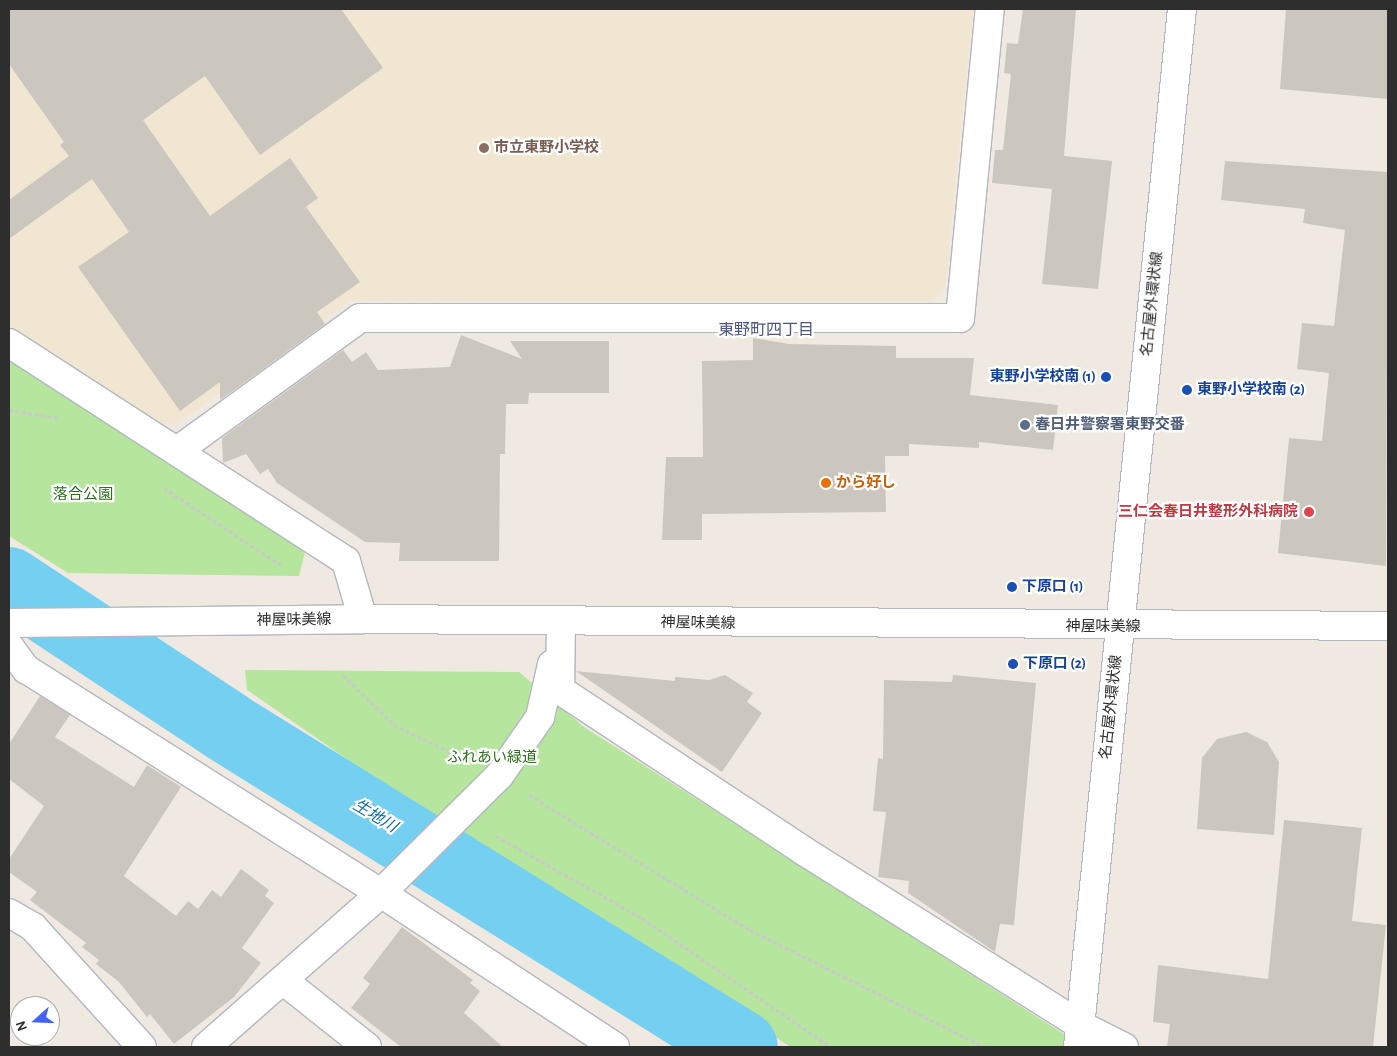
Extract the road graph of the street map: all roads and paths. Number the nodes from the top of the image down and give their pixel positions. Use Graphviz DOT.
graph roads {
  1 [pos="990,9"];
  2 [pos="1182,9"];
  3 [pos="9,343"];
  4 [pos="9,410"];
  5 [pos="67,424"];
  6 [pos="177,451"];
  7 [pos="157,484"];
  8 [pos="280,566"];
  9 [pos="363,619"];
  10 [pos="561,622"];
  11 [pos="9,623"];
  12 [pos="1388,626"];
  13 [pos="1119,627"];
  14 [pos="9,646"];
  15 [pos="343,675"];
  16 [pos="499,776"];
  17 [pos="496,836"];
  18 [pos="381,893"];
  19 [pos="9,914"];
  20 [pos="284,981"];
  21 [pos="1079,1036"];
  22 [pos="142,1047"];
  23 [pos="206,1047"];
  24 [pos="367,1047"];
  25 [pos="615,1047"];
  26 [pos="831,1047"];
  27 [pos="985,1047"];
  28 [pos="1124,1047"];
  1 -- 6 [label="street"];
  2 -- 13 [label="street, 名古屋外環状線"];
  3 -- 6 [label="street"];
  4 -- 5 [label="path"];
  6 -- 9 [label="street"];
  7 -- 8 [label="path"];
  9 -- 10 [label="street, 神屋味美線"];
  9 -- 11 [label="street, 神屋味美線"];
  10 -- 13 [label="street, 神屋味美線"];
  10 -- 16 [label="street"];
  10 -- 21 [label="street"];
  12 -- 13 [label="street, 神屋味美線"];
  13 -- 21 [label="street, 名古屋外環状線"];
  14 -- 18 [label="street"];
  15 -- 16 [label="path"];
  16 -- 18 [label="street"];
  16 -- 27 [label="path"];
  17 -- 26 [label="path"];
  18 -- 20 [label="street"];
  18 -- 25 [label="street"];
  19 -- 22 [label="street"];
  20 -- 23 [label="street"];
  20 -- 24 [label="street"];
  21 -- 28 [label="street"];
}
